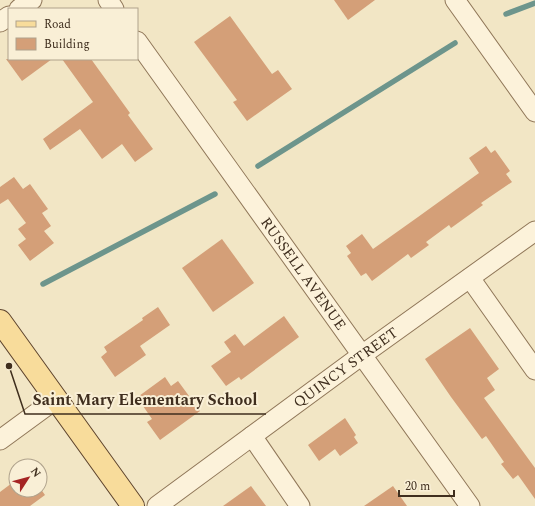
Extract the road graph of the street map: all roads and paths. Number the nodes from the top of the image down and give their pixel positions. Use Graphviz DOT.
graph roads {
  1 [pos="32,0"];
  2 [pos="455,0"];
  3 [pos="20,8"];
  4 [pos="138,42"];
  5 [pos="535,112"];
  6 [pos="535,231"];
  7 [pos="470,278"];
  8 [pos="0,321"];
  9 [pos="362,355"];
  10 [pos="535,370"];
  11 [pos="56,399"];
  12 [pos="252,436"];
  13 [pos="0,440"];
  14 [pos="133,506"];
  15 [pos="157,506"];
  16 [pos="300,506"];
  17 [pos="470,506"];
  1 -- 3 [label="street"];
  2 -- 5 [label="street"];
  4 -- 9 [label="street, RUSSELL AVENUE"];
  6 -- 7 [label="street, QUINCY STREET"];
  7 -- 9 [label="street, QUINCY STREET"];
  7 -- 10 [label="street"];
  8 -- 11 [label="main road"];
  9 -- 12 [label="street, QUINCY STREET"];
  9 -- 17 [label="street, RUSSELL AVENUE"];
  11 -- 13 [label="street"];
  11 -- 14 [label="main road"];
  12 -- 15 [label="street, QUINCY STREET"];
  12 -- 16 [label="street"];
}
